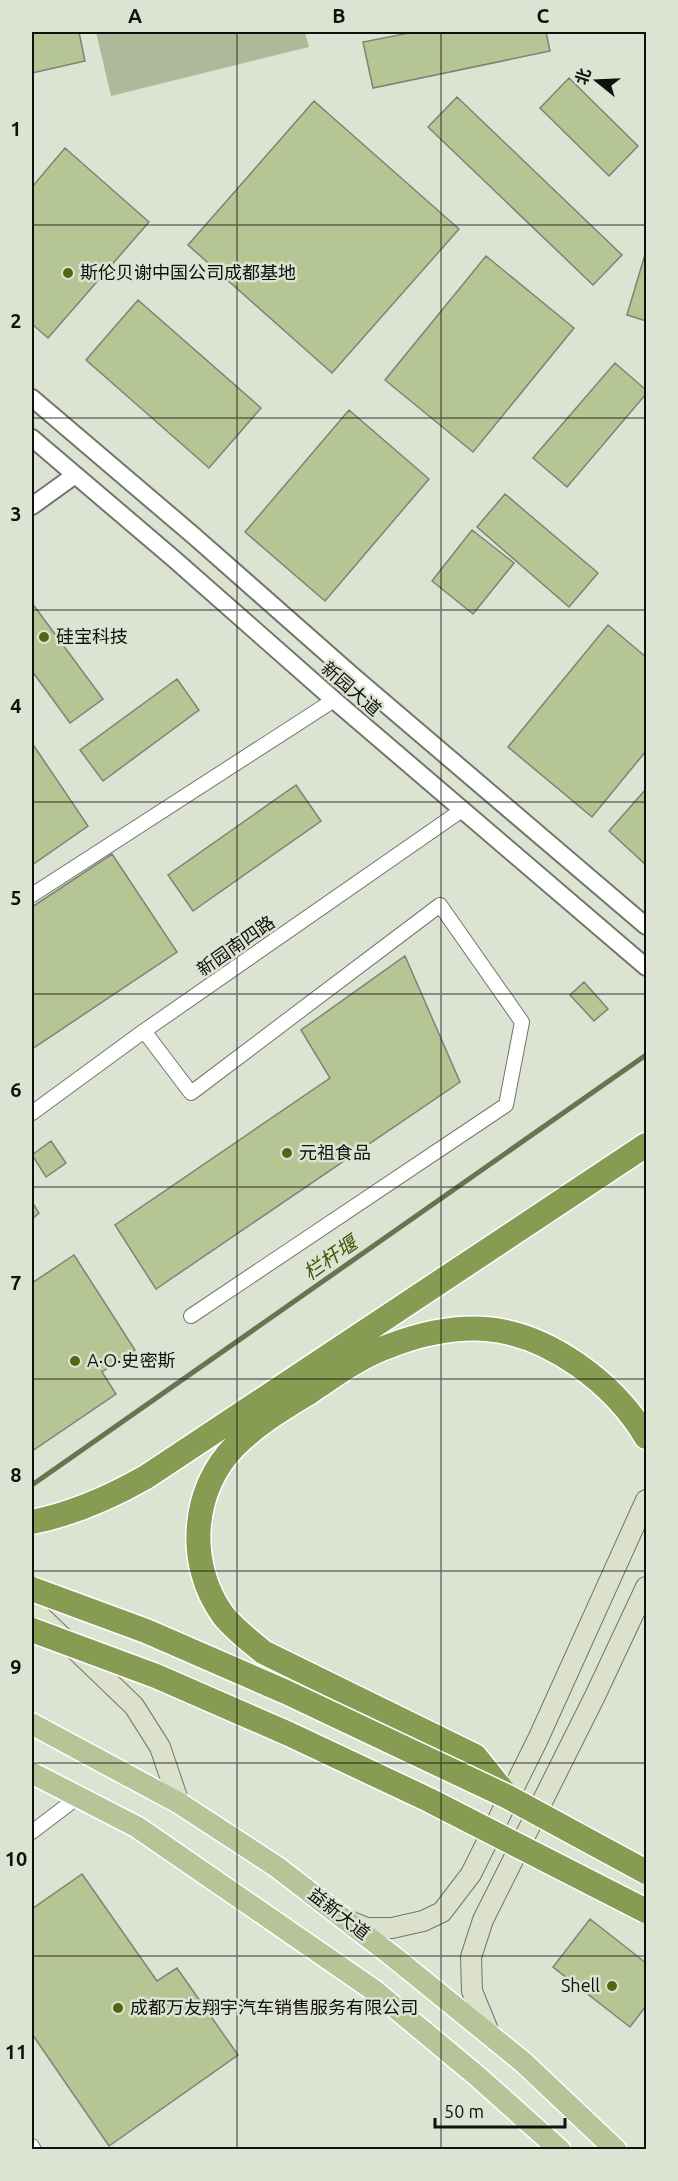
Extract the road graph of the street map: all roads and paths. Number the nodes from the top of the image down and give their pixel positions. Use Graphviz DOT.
graph roads {
  1 [pos="32,398"];
  2 [pos="32,438"];
  3 [pos="75,475"];
  4 [pos="32,506"];
  5 [pos="334,700"];
  6 [pos="462,810"];
  7 [pos="32,895"];
  8 [pos="646,926"];
  9 [pos="646,967"];
  10 [pos="144,1031"];
  11 [pos="32,1113"];
  12 [pos="646,1145"];
  13 [pos="191,1316"];
  14 [pos="229,1436"];
  15 [pos="646,1437"];
  16 [pos="646,1500"];
  17 [pos="32,1522"];
  18 [pos="646,1587"];
  19 [pos="32,1589"];
  20 [pos="32,1608"];
  21 [pos="32,1630"];
  22 [pos="32,1724"];
  23 [pos="32,1773"];
  24 [pos="78,1797"];
  25 [pos="508,1797"];
  26 [pos="179,1803"];
  27 [pos="32,1832"];
  28 [pos="646,1872"];
  29 [pos="646,1911"];
  30 [pos="349,1921"];
  31 [pos="490,2035"];
  32 [pos="32,2146"];
  33 [pos="34,2150"];
  34 [pos="560,2150"];
  35 [pos="616,2150"];
  1 -- 8 [label="street, 新园大道"];
  2 -- 3 [label="street, 新园大道"];
  3 -- 4 [label="street"];
  3 -- 5 [label="street, 新园大道"];
  5 -- 6 [label="street, 新园大道"];
  5 -- 7 [label="street"];
  6 -- 9 [label="street, 新园大道"];
  6 -- 10 [label="street, 新园南四路"];
  10 -- 11 [label="street, 新园南四路"];
  10 -- 13 [label="street"];
  12 -- 14 [label="highway"];
  14 -- 15 [label="highway"];
  14 -- 17 [label="highway"];
  14 -- 25 [label="highway"];
  16 -- 30 [label="main road"];
  18 -- 31 [label="main road"];
  19 -- 25 [label="highway, bridge"];
  20 -- 26 [label="main road"];
  21 -- 29 [label="highway, bridge"];
  22 -- 26 [label="main road, 益新大道"];
  23 -- 24 [label="main road"];
  24 -- 27 [label="street"];
  24 -- 34 [label="main road"];
  25 -- 28 [label="highway, bridge"];
  26 -- 30 [label="main road, 益新大道"];
  30 -- 31 [label="main road, 益新大道"];
  31 -- 35 [label="main road, 益新大道"];
  32 -- 33 [label="street"];
}
